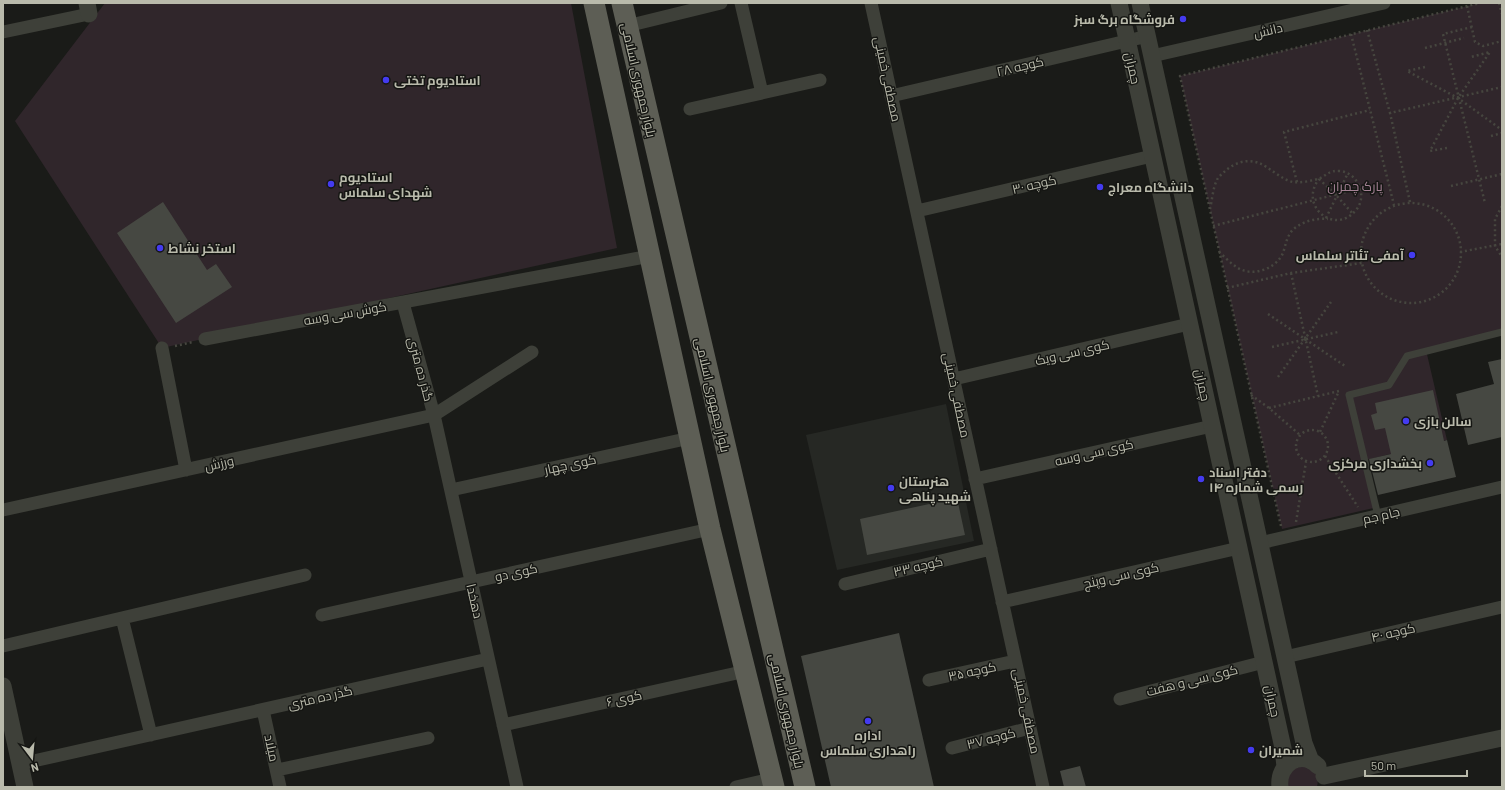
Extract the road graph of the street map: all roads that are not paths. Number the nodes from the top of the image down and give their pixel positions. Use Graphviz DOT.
graph roads {
  1 [pos="594,3"];
  2 [pos="622,3"];
  3 [pos="721,3"];
  4 [pos="741,3"];
  5 [pos="871,3"];
  6 [pos="1119,3"];
  7 [pos="1140,3"];
  8 [pos="1384,3"];
  9 [pos="88,8"];
  10 [pos="627,26"];
  11 [pos="3,32"];
  12 [pos="1148,36"];
  13 [pos="1127,41"];
  14 [pos="1152,56"];
  15 [pos="1132,61"];
  16 [pos="820,80"];
  17 [pos="762,93"];
  18 [pos="891,96"];
  19 [pos="690,109"];
  20 [pos="1152,156"];
  21 [pos="916,211"];
  22 [pos="650,256"];
  23 [pos="403,303"];
  24 [pos="1189,324"];
  25 [pos="1502,332"];
  26 [pos="205,339"];
  27 [pos="162,348"];
  28 [pos="532,352"];
  29 [pos="954,379"];
  30 [pos="434,415"];
  31 [pos="1212,426"];
  32 [pos="690,438"];
  33 [pos="186,470"];
  34 [pos="975,479"];
  35 [pos="1502,487"];
  36 [pos="451,490"];
  37 [pos="3,510"];
  38 [pos="1377,512"];
  39 [pos="710,529"];
  40 [pos="1260,543"];
  41 [pos="1239,548"];
  42 [pos="991,549"];
  43 [pos="305,575"];
  44 [pos="471,582"];
  45 [pos="845,584"];
  46 [pos="1002,602"];
  47 [pos="1502,607"];
  48 [pos="322,615"];
  49 [pos="122,618"];
  50 [pos="3,646"];
  51 [pos="1285,657"];
  52 [pos="488,659"];
  53 [pos="1015,661"];
  54 [pos="1264,662"];
  55 [pos="746,671"];
  56 [pos="929,680"];
  57 [pos="3,686"];
  58 [pos="1120,698"];
  59 [pos="264,710"];
  60 [pos="503,725"];
  61 [pos="1030,728"];
  62 [pos="151,735"];
  63 [pos="428,738"];
  64 [pos="1502,738"];
  65 [pos="9,739"];
  66 [pos="952,748"];
  67 [pos="1311,761"];
  68 [pos="20,764"];
  69 [pos="1285,767"];
  70 [pos="277,770"];
  71 [pos="1324,782"];
  72 [pos="773,783"];
  73 [pos="25,787"];
  74 [pos="280,787"];
  75 [pos="517,787"];
  76 [pos="736,787"];
  77 [pos="805,787"];
  78 [pos="1043,787"];
  79 [pos="1279,787"];
  1 -- 22 [label="main road, بلوار جمهوری اسلامی"];
  2 -- 10 [label="main road, بلوار جمهوری اسلامی"];
  3 -- 10 [label="street"];
  4 -- 17 [label="street"];
  5 -- 18 [label="street, مصطفی خمینی"];
  6 -- 13 [label="street, چمران"];
  7 -- 12 [label="street, چمران"];
  8 -- 14 [label="street, دانش"];
  9 -- 11 [label="street"];
  10 -- 77 [label="main road, بلوار جمهوری اسلامی"];
  12 -- 13 [label="street, کوچه ۲۸"];
  12 -- 14 [label="street, چمران"];
  13 -- 15 [label="street, چمران"];
  13 -- 18 [label="street, کوچه ۲۸"];
  14 -- 15 [label="street"];
  14 -- 40 [label="street, چمران"];
  15 -- 20 [label="street, چمران"];
  16 -- 17 [label="street"];
  17 -- 19 [label="street"];
  18 -- 21 [label="street, مصطفی خمینی"];
  20 -- 21 [label="street, کوچه ۳۰"];
  20 -- 24 [label="street, چمران"];
  21 -- 29 [label="street, مصطفی خمینی"];
  22 -- 23 [label="street, کوش سی وسه"];
  22 -- 32 [label="main road, بلوار جمهوری اسلامی"];
  23 -- 26 [label="street, کوش سی وسه"];
  23 -- 30 [label="street, گذر ده متری"];
  24 -- 29 [label="street, کوی سی ویک"];
  24 -- 31 [label="street, چمران"];
  25 -- 38 [label="lane"];
  27 -- 33 [label="street"];
  28 -- 30 [label="street, گذر ده متری"];
  29 -- 34 [label="street, مصطفی خمینی"];
  30 -- 33 [label="street, ورزش"];
  30 -- 36 [label="street, دهخدا"];
  31 -- 34 [label="street, کوی سی وسه"];
  31 -- 41 [label="street, چمران"];
  32 -- 36 [label="street, کوی چهار"];
  32 -- 39 [label="main road, بلوار جمهوری اسلامی"];
  33 -- 37 [label="street, ورزش"];
  34 -- 42 [label="street, مصطفی خمینی"];
  35 -- 38 [label="street, جام جم"];
  36 -- 44 [label="street, دهخدا"];
  38 -- 40 [label="street, جام جم"];
  39 -- 44 [label="street, کوی دو"];
  39 -- 55 [label="main road, بلوار جمهوری اسلامی"];
  40 -- 41 [label="street"];
  40 -- 51 [label="street, چمران"];
  41 -- 46 [label="street, کوی سی وپنج"];
  41 -- 54 [label="street, چمران"];
  42 -- 45 [label="street, کوچه ۳۳"];
  42 -- 46 [label="street, مصطفی خمینی"];
  43 -- 49 [label="street"];
  44 -- 48 [label="street, کوی دو"];
  44 -- 52 [label="street, دهخدا"];
  46 -- 53 [label="street, مصطفی خمینی"];
  47 -- 51 [label="street, کوچه ۴۰"];
  49 -- 50 [label="street"];
  49 -- 62 [label="street"];
  51 -- 54 [label="street"];
  51 -- 67 [label="street, چمران"];
  52 -- 59 [label="street, گذر ده متری"];
  52 -- 60 [label="street, دهخدا"];
  53 -- 56 [label="street, کوچه ۳۵"];
  53 -- 61 [label="street, مصطفی خمینی"];
  54 -- 58 [label="street, کوی سی و هفت"];
  54 -- 69 [label="street, چمران"];
  55 -- 60 [label="street, کوی ۶"];
  55 -- 72 [label="main road, بلوار جمهوری اسلامی"];
  57 -- 65 [label="street"];
  59 -- 62 [label="street, گذر ده متری"];
  59 -- 70 [label="street, میلاد"];
  60 -- 75 [label="street, دهخدا"];
  61 -- 66 [label="street, کوچه ۳۷"];
  61 -- 78 [label="street, مصطفی خمینی"];
  62 -- 68 [label="street, گذر ده متری"];
  63 -- 70 [label="street"];
  64 -- 71 [label="street"];
  65 -- 68 [label="street"];
  67 -- 69 [label="street"];
  67 -- 71 [label="street"];
  68 -- 73 [label="street"];
  69 -- 79 [label="street"];
  70 -- 74 [label="street, میلاد"];
  72 -- 76 [label="street"];
}
